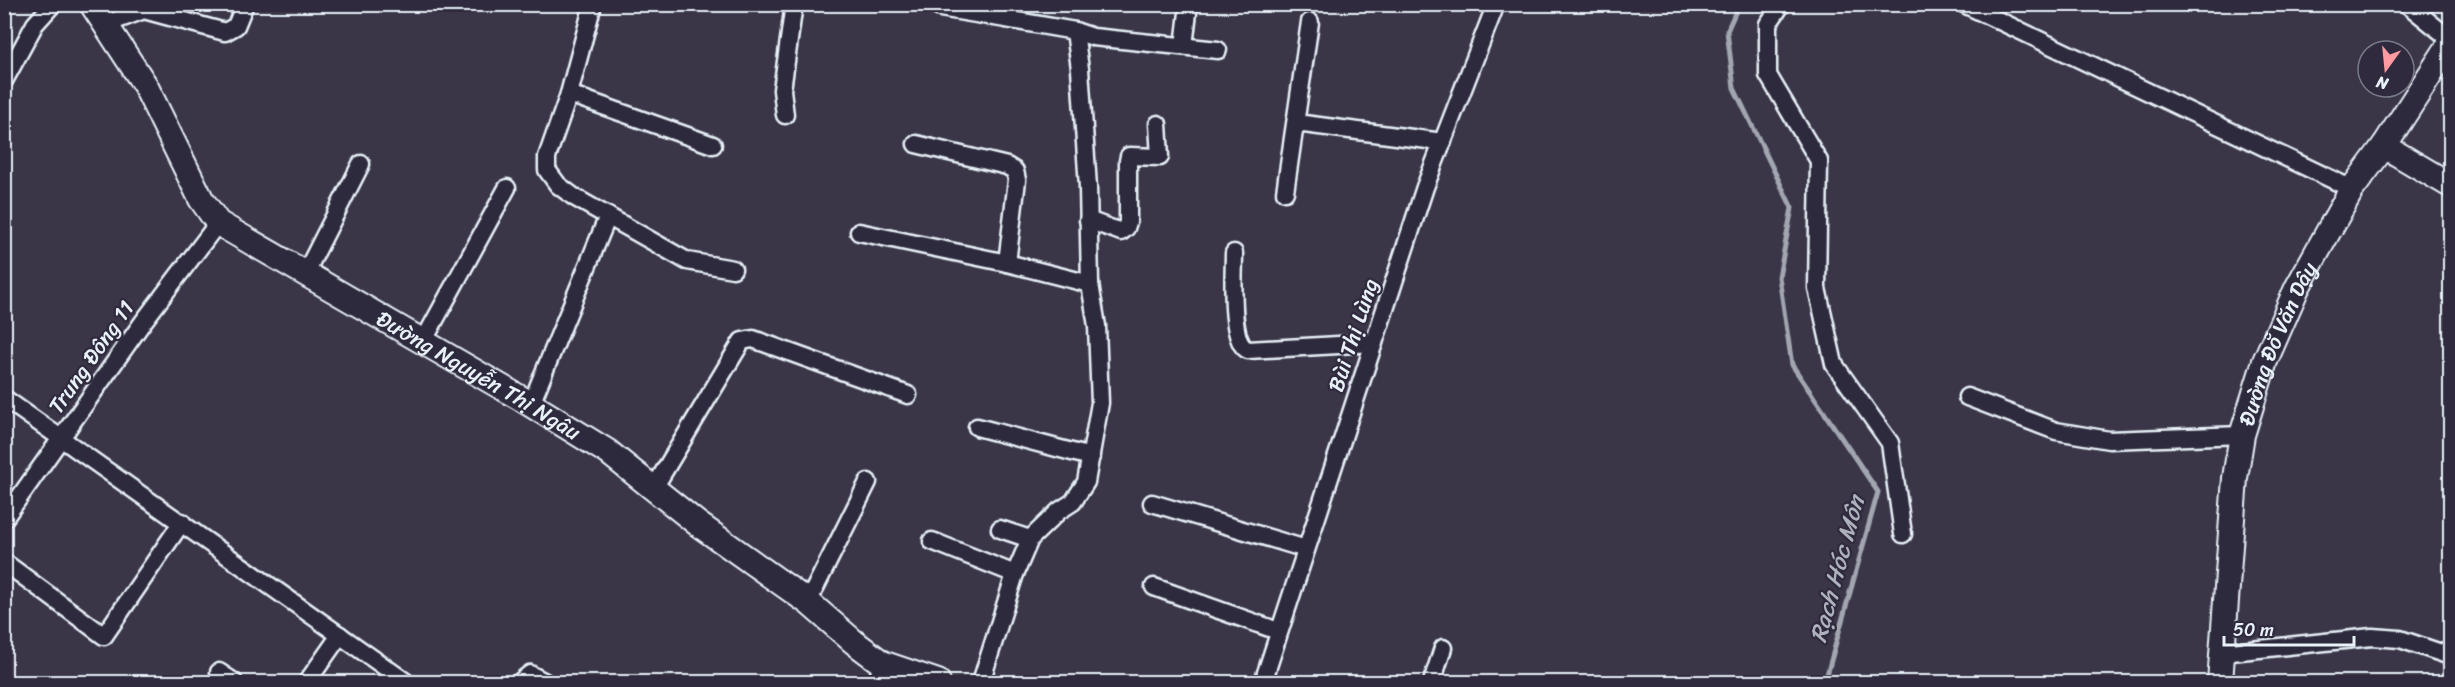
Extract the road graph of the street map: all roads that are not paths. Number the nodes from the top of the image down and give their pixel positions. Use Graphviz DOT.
graph roads {
  1 [pos="54,4"];
  2 [pos="245,4"];
  3 [pos="593,4"];
  4 [pos="794,4"];
  5 [pos="1189,4"];
  6 [pos="1496,4"];
  7 [pos="1782,4"];
  8 [pos="1964,4"];
  9 [pos="2407,4"];
  10 [pos="145,7"];
  11 [pos="940,8"];
  12 [pos="1008,12"];
  13 [pos="98,15"];
  14 [pos="1310,22"];
  15 [pos="1075,31"];
  16 [pos="2451,39"];
  17 [pos="2451,44"];
  18 [pos="1184,46"];
  19 [pos="1218,50"];
  20 [pos="4,81"];
  21 [pos="569,94"];
  22 [pos="785,115"];
  23 [pos="1296,123"];
  24 [pos="1158,124"];
  25 [pos="1443,142"];
  26 [pos="916,144"];
  27 [pos="713,145"];
  28 [pos="2384,146"];
  29 [pos="361,164"];
  30 [pos="2451,186"];
  31 [pos="507,188"];
  32 [pos="2352,189"];
  33 [pos="1285,192"];
  34 [pos="608,216"];
  35 [pos="1088,220"];
  36 [pos="218,223"];
  37 [pos="860,232"];
  38 [pos="1234,253"];
  39 [pos="1007,263"];
  40 [pos="733,269"];
  41 [pos="305,274"];
  42 [pos="1090,284"];
  43 [pos="423,342"];
  44 [pos="1374,343"];
  45 [pos="908,395"];
  46 [pos="1967,397"];
  47 [pos="4,398"];
  48 [pos="531,404"];
  49 [pos="977,427"];
  50 [pos="2242,435"];
  51 [pos="62,437"];
  52 [pos="1091,457"];
  53 [pos="868,482"];
  54 [pos="654,488"];
  55 [pos="1152,503"];
  56 [pos="4,519"];
  57 [pos="182,522"];
  58 [pos="1000,529"];
  59 [pos="1903,534"];
  60 [pos="1030,539"];
  61 [pos="932,541"];
  62 [pos="1306,549"];
  63 [pos="4,561"];
  64 [pos="1015,574"];
  65 [pos="1154,587"];
  66 [pos="808,602"];
  67 [pos="1278,631"];
  68 [pos="340,635"];
  69 [pos="1443,648"];
  70 [pos="2222,653"];
  71 [pos="2451,656"];
  72 [pos="219,672"];
  73 [pos="880,673"];
  74 [pos="234,682"];
  75 [pos="307,682"];
  76 [pos="406,682"];
  77 [pos="520,682"];
  78 [pos="545,682"];
  79 [pos="938,682"];
  80 [pos="981,682"];
  81 [pos="1263,682"];
  82 [pos="1432,682"];
  83 [pos="2220,682"];
  1 -- 20 [label="street"];
  2 -- 10 [label="street"];
  3 -- 21 [label="street"];
  4 -- 22 [label="street"];
  5 -- 18 [label="street"];
  6 -- 25 [label="street, Bùi Thị Lùng"];
  7 -- 59 [label="street"];
  8 -- 32 [label="street"];
  9 -- 16 [label="street"];
  10 -- 13 [label="street"];
  11 -- 12 [label="street"];
  12 -- 15 [label="street"];
  13 -- 36 [label="main road, Đường Nguyễn Thị Ngâu"];
  14 -- 23 [label="street"];
  15 -- 18 [label="street"];
  15 -- 35 [label="street"];
  17 -- 28 [label="main road, Đường Đỗ Văn Dậy"];
  18 -- 19 [label="street"];
  21 -- 27 [label="street"];
  21 -- 34 [label="street"];
  23 -- 25 [label="street"];
  23 -- 33 [label="street"];
  24 -- 35 [label="street"];
  25 -- 44 [label="street, Bùi Thị Lùng"];
  26 -- 39 [label="street"];
  28 -- 30 [label="main road"];
  28 -- 32 [label="main road, Đường Đỗ Văn Dậy"];
  29 -- 41 [label="street"];
  31 -- 43 [label="street"];
  32 -- 50 [label="main road, Đường Đỗ Văn Dậy"];
  34 -- 40 [label="street"];
  34 -- 48 [label="street"];
  35 -- 42 [label="street"];
  36 -- 41 [label="main road, Đường Nguyễn Thị Ngâu"];
  36 -- 51 [label="street, Trung Đông 11"];
  37 -- 39 [label="street"];
  38 -- 44 [label="street"];
  39 -- 42 [label="street"];
  41 -- 43 [label="main road, Đường Nguyễn Thị Ngâu"];
  42 -- 52 [label="street"];
  43 -- 48 [label="main road, Đường Nguyễn Thị Ngâu"];
  44 -- 62 [label="street, Bùi Thị Lùng"];
  45 -- 54 [label="street"];
  46 -- 50 [label="street"];
  47 -- 51 [label="street"];
  48 -- 54 [label="main road, Đường Nguyễn Thị Ngâu"];
  49 -- 52 [label="street"];
  50 -- 70 [label="main road, Đường Đỗ Văn Dậy"];
  51 -- 56 [label="street, Trung Đông 11"];
  51 -- 57 [label="street"];
  52 -- 60 [label="street"];
  53 -- 66 [label="street"];
  54 -- 66 [label="main road, Đường Nguyễn Thị Ngâu"];
  55 -- 62 [label="street"];
  57 -- 63 [label="street"];
  57 -- 68 [label="street"];
  58 -- 60 [label="street"];
  60 -- 64 [label="street"];
  61 -- 64 [label="street"];
  62 -- 67 [label="street, Bùi Thị Lùng"];
  64 -- 80 [label="street"];
  65 -- 67 [label="street"];
  66 -- 73 [label="main road, Đường Nguyễn Thị Ngâu"];
  67 -- 81 [label="street, Bùi Thị Lùng"];
  68 -- 75 [label="street"];
  68 -- 76 [label="street"];
  69 -- 82 [label="street"];
  70 -- 71 [label="street"];
  70 -- 83 [label="main road, Đường Đỗ Văn Dậy"];
  72 -- 74 [label="street"];
  73 -- 79 [label="main road, Đường Nguyễn Thị Ngâu"];
  77 -- 78 [label="street"];
}
